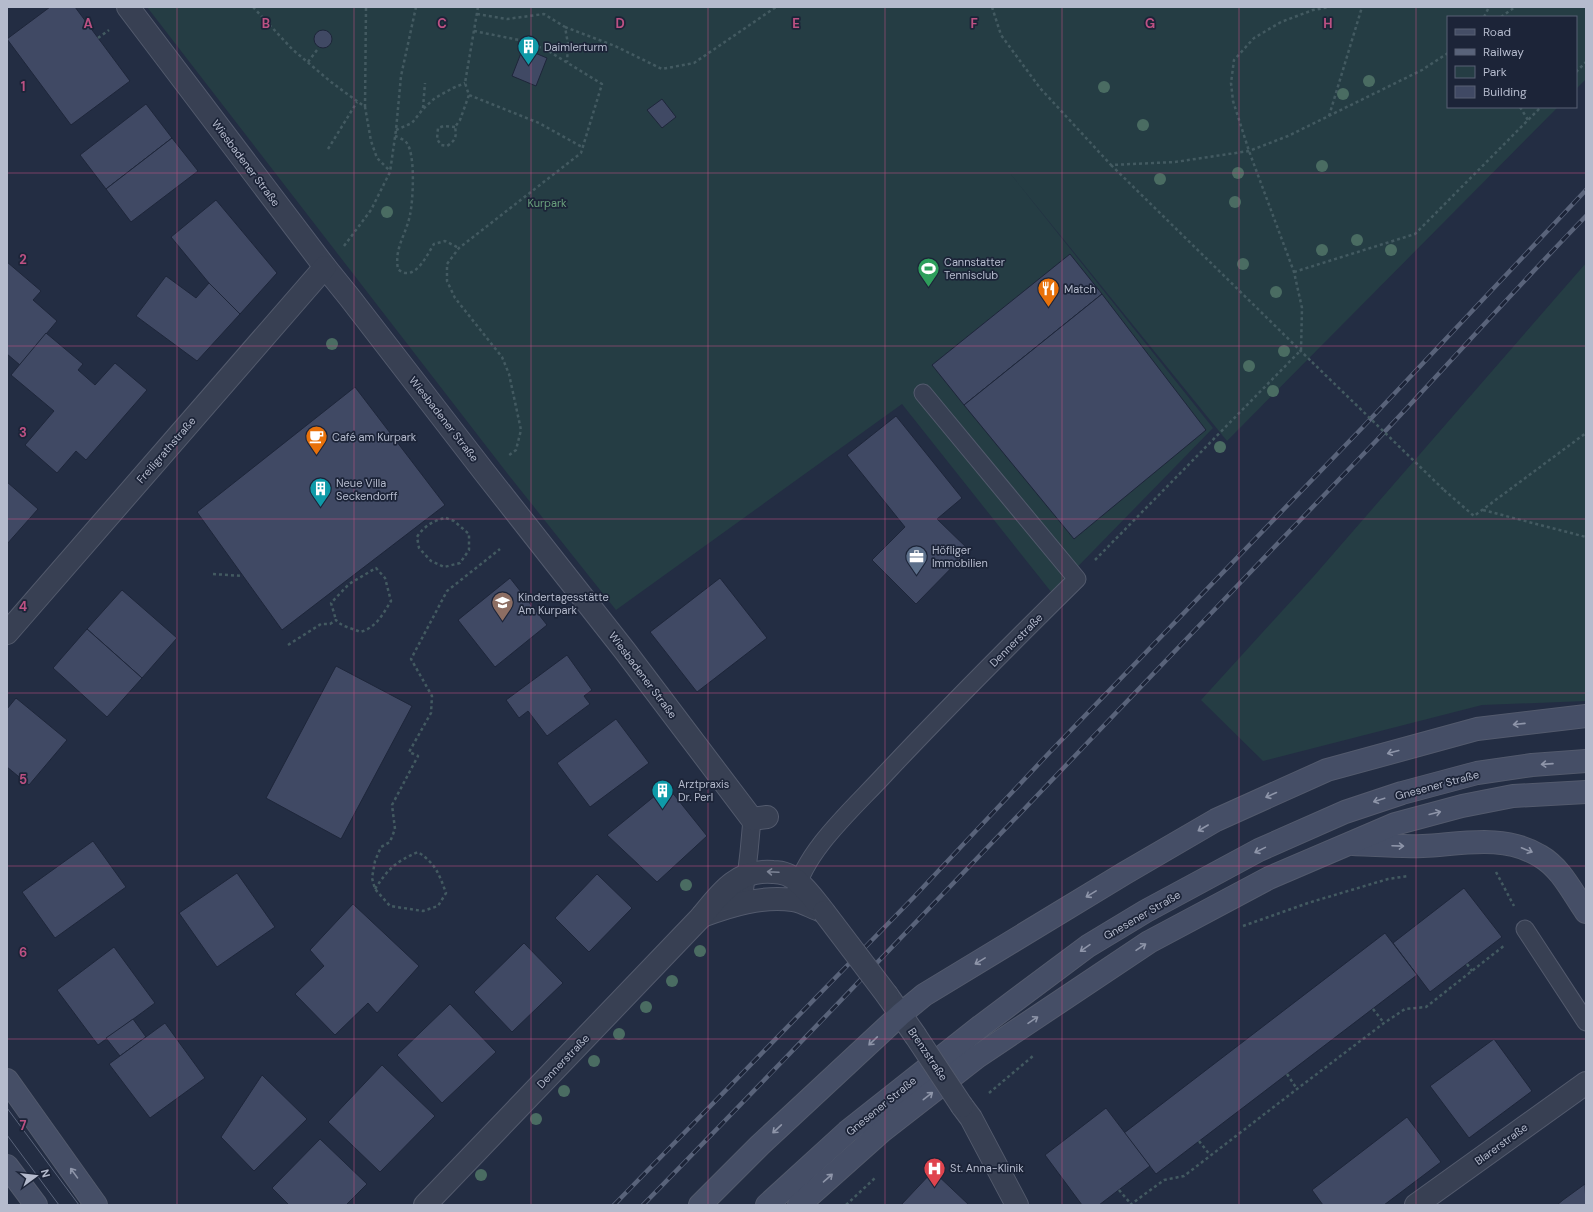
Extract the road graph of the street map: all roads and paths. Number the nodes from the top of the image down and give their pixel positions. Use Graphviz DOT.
graph roads {
  1 [pos="128,7"];
  2 [pos="253,7"];
  3 [pos="366,7"];
  4 [pos="416,7"];
  5 [pos="478,7"];
  6 [pos="776,7"];
  7 [pos="992,7"];
  8 [pos="1330,7"];
  9 [pos="1362,7"];
  10 [pos="1489,7"];
  11 [pos="1515,7"];
  12 [pos="477,14"];
  13 [pos="1484,16"];
  14 [pos="1502,16"];
  15 [pos="565,27"];
  16 [pos="474,31"];
  17 [pos="317,50"];
  18 [pos="1447,54"];
  19 [pos="568,62"];
  20 [pos="1586,62"];
  21 [pos="308,63"];
  22 [pos="1577,71"];
  23 [pos="425,83"];
  24 [pos="466,83"];
  25 [pos="469,95"];
  26 [pos="357,102"];
  27 [pos="365,107"];
  28 [pos="1521,108"];
  29 [pos="1540,108"];
  30 [pos="423,109"];
  31 [pos="1328,116"];
  32 [pos="1528,120"];
  33 [pos="455,127"];
  34 [pos="396,130"];
  35 [pos="395,136"];
  36 [pos="582,147"];
  37 [pos="328,149"];
  38 [pos="1249,152"];
  39 [pos="1111,165"];
  40 [pos="390,172"];
  41 [pos="459,248"];
  42 [pos="325,267"];
  43 [pos="1294,272"];
  44 [pos="1301,350"];
  45 [pos="923,393"];
  46 [pos="1586,433"];
  47 [pos="485,473"];
  48 [pos="1483,510"];
  49 [pos="446,518"];
  50 [pos="1586,537"];
  51 [pos="500,549"];
  52 [pos="213,574"];
  53 [pos="243,576"];
  54 [pos="1076,579"];
  55 [pos="336,620"];
  56 [pos="7,633"];
  57 [pos="288,644"];
  58 [pos="1586,716"];
  59 [pos="1586,761"];
  60 [pos="1586,792"];
  61 [pos="759,818"];
  62 [pos="1345,844"];
  63 [pos="1495,871"];
  64 [pos="746,875"];
  65 [pos="1410,876"];
  66 [pos="375,889"];
  67 [pos="796,890"];
  68 [pos="743,903"];
  69 [pos="824,912"];
  70 [pos="1586,912"];
  71 [pos="702,916"];
  72 [pos="1237,929"];
  73 [pos="1525,929"];
  74 [pos="1467,964"];
  75 [pos="1472,971"];
  76 [pos="1373,1009"];
  77 [pos="901,1014"];
  78 [pos="1586,1022"];
  79 [pos="1384,1024"];
  80 [pos="1035,1055"];
  81 [pos="1287,1074"];
  82 [pos="7,1080"];
  83 [pos="1586,1083"];
  84 [pos="1297,1089"];
  85 [pos="967,1112"];
  86 [pos="1199,1141"];
  87 [pos="1210,1156"];
  88 [pos="7,1166"];
  89 [pos="1119,1190"];
  90 [pos="36,1205"];
  91 [pos="96,1205"];
  92 [pos="425,1205"];
  93 [pos="700,1205"];
  94 [pos="767,1205"];
  95 [pos="799,1205"];
  96 [pos="1017,1205"];
  97 [pos="1131,1205"];
  98 [pos="1416,1205"];
  1 -- 42 [label="street, Wiesbadener Straße"];
  2 -- 21 [label="path"];
  3 -- 27 [label="path"];
  4 -- 34 [label="path"];
  5 -- 12 [label="path"];
  6 -- 15 [label="path"];
  7 -- 39 [label="path"];
  8 -- 38 [label="path"];
  9 -- 31 [label="path"];
  10 -- 13 [label="path"];
  11 -- 14 [label="path"];
  12 -- 15 [label="path"];
  12 -- 16 [label="path"];
  15 -- 19 [label="path"];
  16 -- 19 [label="path"];
  16 -- 24 [label="path"];
  17 -- 21 [label="path"];
  18 -- 31 [label="path"];
  19 -- 36 [label="path"];
  20 -- 22 [label="path"];
  21 -- 26 [label="path"];
  23 -- 30 [label="path"];
  24 -- 25 [label="path"];
  24 -- 30 [label="path"];
  25 -- 33 [label="path"];
  25 -- 36 [label="path"];
  26 -- 27 [label="path"];
  26 -- 37 [label="path"];
  27 -- 40 [label="path"];
  28 -- 32 [label="path"];
  29 -- 32 [label="path"];
  30 -- 34 [label="path"];
  31 -- 38 [label="path"];
  32 -- 43 [label="path"];
  33 -- 33 [label="path"];
  34 -- 35 [label="path"];
  35 -- 40 [label="path"];
  35 -- 41 [label="path"];
  36 -- 41 [label="path"];
  38 -- 39 [label="path"];
  38 -- 43 [label="path"];
  39 -- 44 [label="path"];
  40 -- 42 [label="path"];
  41 -- 47 [label="path"];
  42 -- 47 [label="street, Wiesbadener Straße"];
  42 -- 56 [label="street, Freiligrathstraße"];
  43 -- 44 [label="path"];
  44 -- 48 [label="path, bridge"];
  44 -- 54 [label="path"];
  45 -- 54 [label="lane"];
  46 -- 48 [label="path"];
  47 -- 61 [label="street, Wiesbadener Straße"];
  48 -- 50 [label="path"];
  49 -- 49 [label="path"];
  51 -- 66 [label="path"];
  52 -- 53 [label="path"];
  54 -- 67 [label="lane, Dennerstraße"];
  55 -- 55 [label="path"];
  55 -- 57 [label="path"];
  58 -- 77 [label="main road, one-way"];
  59 -- 94 [label="main road, Gnesener Straße, one-way"];
  62 -- 60 [label="main road, Gnesener Straße, one-way"];
  61 -- 64 [label="lane"];
  62 -- 70 [label="main road, one-way"];
  95 -- 62 [label="main road, Gnesener Straße, one-way"];
  63 -- 73 [label="path"];
  67 -- 64 [label="street, Dennerstraße, one-way"];
  64 -- 68 [label="lane"];
  64 -- 71 [label="street, Dennerstraße"];
  65 -- 72 [label="path"];
  66 -- 66 [label="path"];
  67 -- 68 [label="street, Dennerstraße"];
  67 -- 69 [label="street, Dennerstraße"];
  68 -- 71 [label="street, Dennerstraße"];
  69 -- 77 [label="street, Brenzstraße, bridge"];
  71 -- 92 [label="street, Dennerstraße"];
  73 -- 75 [label="path"];
  73 -- 78 [label="lane"];
  74 -- 75 [label="path"];
  75 -- 79 [label="path"];
  76 -- 79 [label="path"];
  77 -- 85 [label="street, Brenzstraße, bridge"];
  77 -- 93 [label="main road, one-way"];
  79 -- 84 [label="path"];
  80 -- 85 [label="path"];
  81 -- 84 [label="path"];
  91 -- 82 [label="main road, one-way"];
  83 -- 98 [label="street, Blarerstraße"];
  84 -- 87 [label="path"];
  85 -- 96 [label="street, Brenzstraße"];
  86 -- 87 [label="path"];
  87 -- 97 [label="path"];
  88 -- 90 [label="main road"];
  89 -- 97 [label="path"];
}
